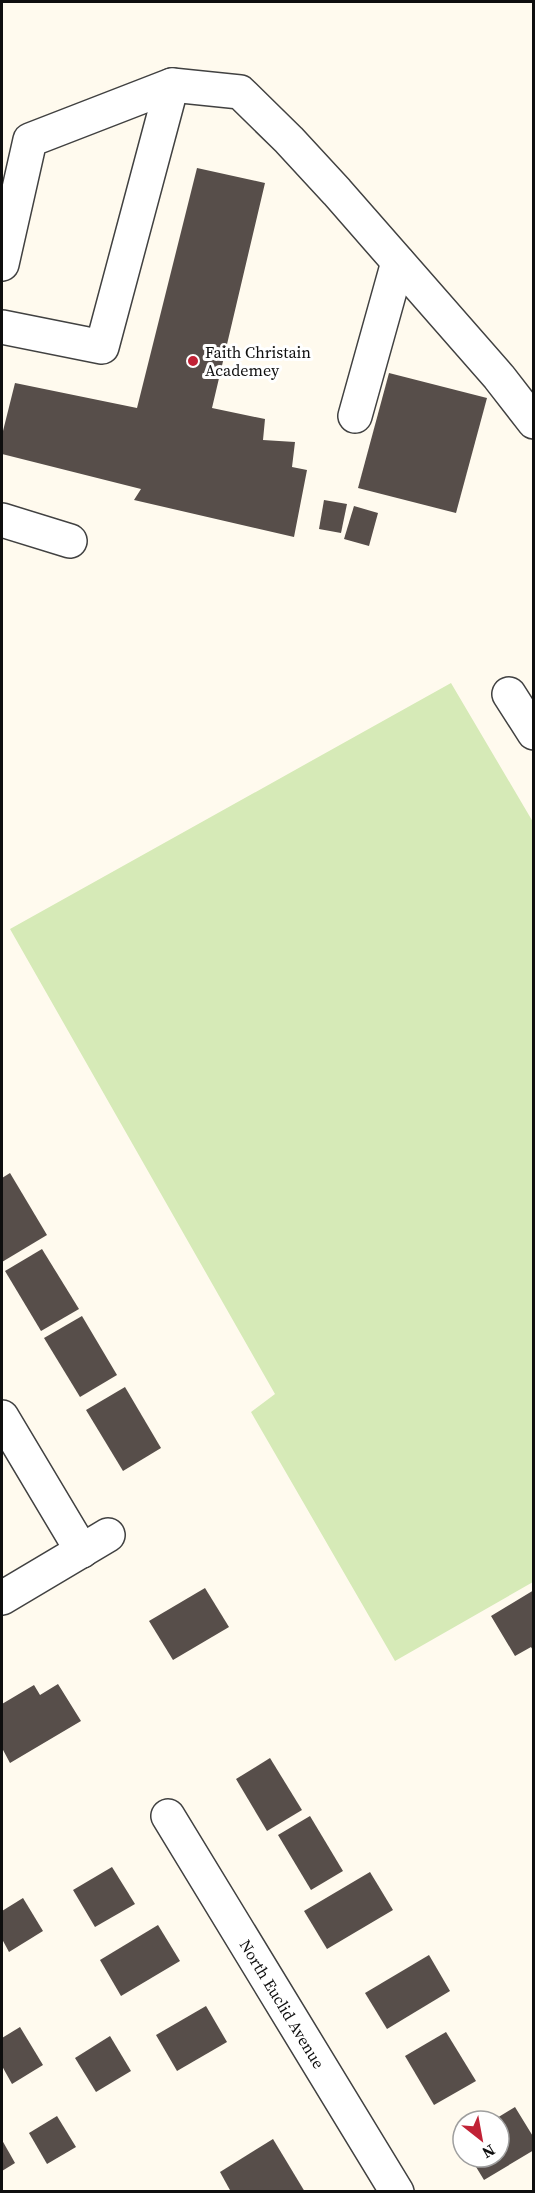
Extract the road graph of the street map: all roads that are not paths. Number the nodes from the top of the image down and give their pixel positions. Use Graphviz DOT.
graph roads {
  1 [pos="172,85"];
  2 [pos="398,262"];
  3 [pos="2,264"];
  4 [pos="2,327"];
  5 [pos="356,416"];
  6 [pos="534,422"];
  7 [pos="2,520"];
  8 [pos="70,541"];
  9 [pos="509,694"];
  10 [pos="534,733"];
  11 [pos="2,1417"];
  12 [pos="2,1598"];
  13 [pos="168,1816"];
  14 [pos="398,2192"];
  1 -- 2 [label="street"];
  1 -- 3 [label="street"];
  1 -- 4 [label="street"];
  2 -- 5 [label="street"];
  2 -- 6 [label="street"];
  7 -- 8 [label="street"];
  9 -- 10 [label="street"];
  11 -- 12 [label="street"];
  13 -- 14 [label="street, North Euclid Avenue"];
}
